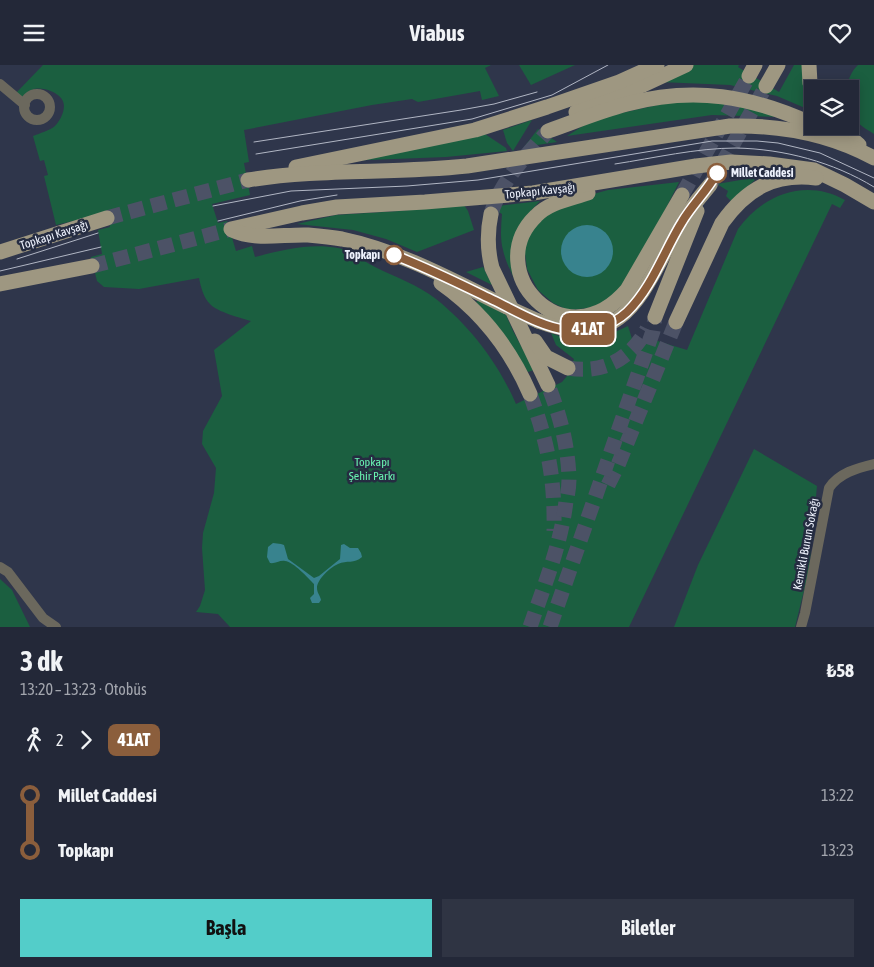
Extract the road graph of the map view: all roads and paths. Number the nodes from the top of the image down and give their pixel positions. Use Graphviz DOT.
graph roads {
  1 [pos="657,65"];
  2 [pos="686,65"];
  3 [pos="778,65"];
  4 [pos="810,65"];
  5 [pos="810,80"];
  6 [pos="0,84"];
  7 [pos="766,86"];
  8 [pos="25,105"];
  9 [pos="804,121"];
  10 [pos="804,133"];
  11 [pos="814,135"];
  12 [pos="828,135"];
  13 [pos="838,135"];
  14 [pos="874,157"];
  15 [pos="627,177"];
  16 [pos="845,185"];
  17 [pos="682,195"];
  18 [pos="874,202"];
  19 [pos="491,214"];
  20 [pos="107,219"];
  21 [pos="0,252"];
  22 [pos="414,263"];
  23 [pos="92,266"];
  24 [pos="0,283"];
  25 [pos="507,303"];
  26 [pos="655,317"];
  27 [pos="676,323"];
  28 [pos="568,368"];
  29 [pos="548,385"];
  30 [pos="530,394"];
  31 [pos="874,464"];
  32 [pos="0,567"];
  33 [pos="56,627"];
  34 [pos="800,627"];
  1 -- 10 [label="main road"];
  2 -- 9 [label="main road"];
  3 -- 7 [label="main road"];
  4 -- 5 [label="main road"];
  6 -- 8 [label="street"];
  11 -- 12 [label="main road"];
  13 -- 14 [label="main road"];
  15 -- 16 [label="main road, Topkapı Kavşağı"];
  15 -- 17 [label="main road"];
  15 -- 22 [label="main road, Topkapı Kavşağı"];
  16 -- 18 [label="main road"];
  16 -- 27 [label="main road"];
  19 -- 25 [label="main road"];
  20 -- 21 [label="main road, Topkapı Kavşağı"];
  22 -- 25 [label="main road"];
  22 -- 30 [label="main road"];
  23 -- 24 [label="main road"];
  25 -- 26 [label="main road, bridge"];
  25 -- 28 [label="main road"];
  25 -- 29 [label="main road"];
  31 -- 34 [label="street, Kemikli Burun Sokağı"];
  32 -- 33 [label="street"];
}
